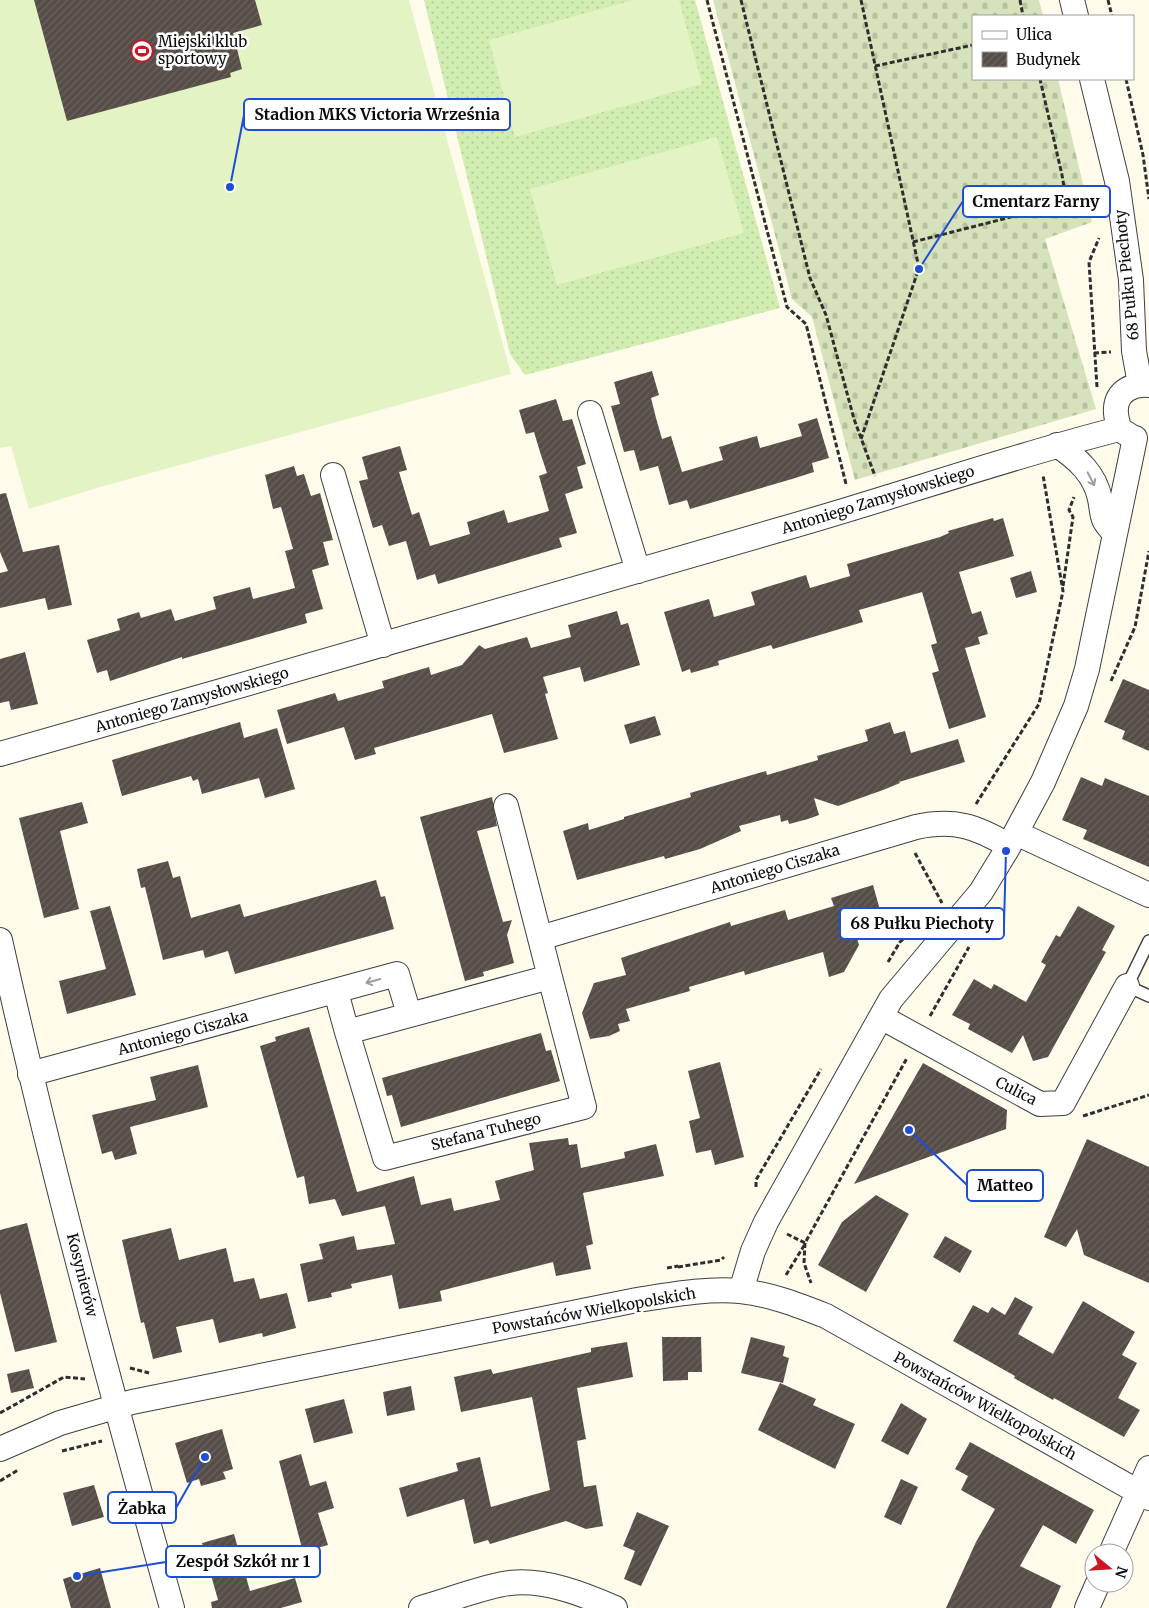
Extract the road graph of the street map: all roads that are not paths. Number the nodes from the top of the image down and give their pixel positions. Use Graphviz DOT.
graph roads {
  1 [pos="1072,0"];
  2 [pos="1076,15"];
  3 [pos="1092,80"];
  4 [pos="1144,384"];
  5 [pos="590,413"];
  6 [pos="1134,435"];
  7 [pos="1057,445"];
  8 [pos="333,474"];
  9 [pos="1115,534"];
  10 [pos="638,571"];
  11 [pos="384,645"];
  12 [pos="0,754"];
  13 [pos="506,806"];
  14 [pos="1012,839"];
  15 [pos="1149,894"];
  16 [pos="540,938"];
  17 [pos="0,940"];
  18 [pos="1149,942"];
  19 [pos="550,977"];
  20 [pos="1128,986"];
  21 [pos="336,992"];
  22 [pos="1149,996"];
  23 [pos="409,1014"];
  24 [pos="881,1017"];
  25 [pos="347,1032"];
  26 [pos="30,1074"];
  27 [pos="740,1291"];
  28 [pos="115,1406"];
  29 [pos="0,1449"];
  30 [pos="1149,1468"];
  31 [pos="1144,1495"];
  32 [pos="1117,1543"];
  33 [pos="1094,1593"];
  34 [pos="607,1606"];
  35 [pos="172,1608"];
  36 [pos="421,1608"];
  37 [pos="1087,1608"];
  1 -- 2 [label="street"];
  3 -- 4 [label="street, 68 Pułku Piechoty"];
  4 -- 6 [label="street, 68 Pułku Piechoty"];
  5 -- 10 [label="street"];
  6 -- 7 [label="street, Antoniego Zamysłowskiego"];
  6 -- 9 [label="street, 68 Pułku Piechoty"];
  7 -- 9 [label="street, one-way"];
  7 -- 10 [label="street, Antoniego Zamysłowskiego"];
  8 -- 11 [label="street"];
  9 -- 14 [label="street, 68 Pułku Piechoty"];
  10 -- 11 [label="street, Antoniego Zamysłowskiego"];
  11 -- 12 [label="street, Antoniego Zamysłowskiego"];
  13 -- 16 [label="street"];
  14 -- 15 [label="street, Antoniego Ciszaka"];
  14 -- 16 [label="street, Antoniego Ciszaka"];
  14 -- 24 [label="street, 68 Pułku Piechoty"];
  16 -- 19 [label="street"];
  17 -- 26 [label="street, Kosynierów"];
  18 -- 20 [label="lane"];
  19 -- 23 [label="street"];
  19 -- 25 [label="street, Stefana Tuhego"];
  20 -- 22 [label="lane"];
  20 -- 24 [label="street, Culica"];
  23 -- 21 [label="street, Antoniego Ciszaka, one-way"];
  21 -- 25 [label="street"];
  21 -- 26 [label="street, Antoniego Ciszaka"];
  23 -- 25 [label="street"];
  24 -- 27 [label="street, 68 Pułku Piechoty"];
  26 -- 28 [label="street, Kosynierów"];
  27 -- 28 [label="street, Powstańców Wielkopolskich"];
  27 -- 31 [label="street, Powstańców Wielkopolskich"];
  28 -- 29 [label="street, Powstańców Wielkopolskich"];
  28 -- 35 [label="street, Kosynierów"];
  30 -- 31 [label="street"];
  31 -- 32 [label="street"];
  33 -- 37 [label="street"];
  34 -- 36 [label="street"];
}
